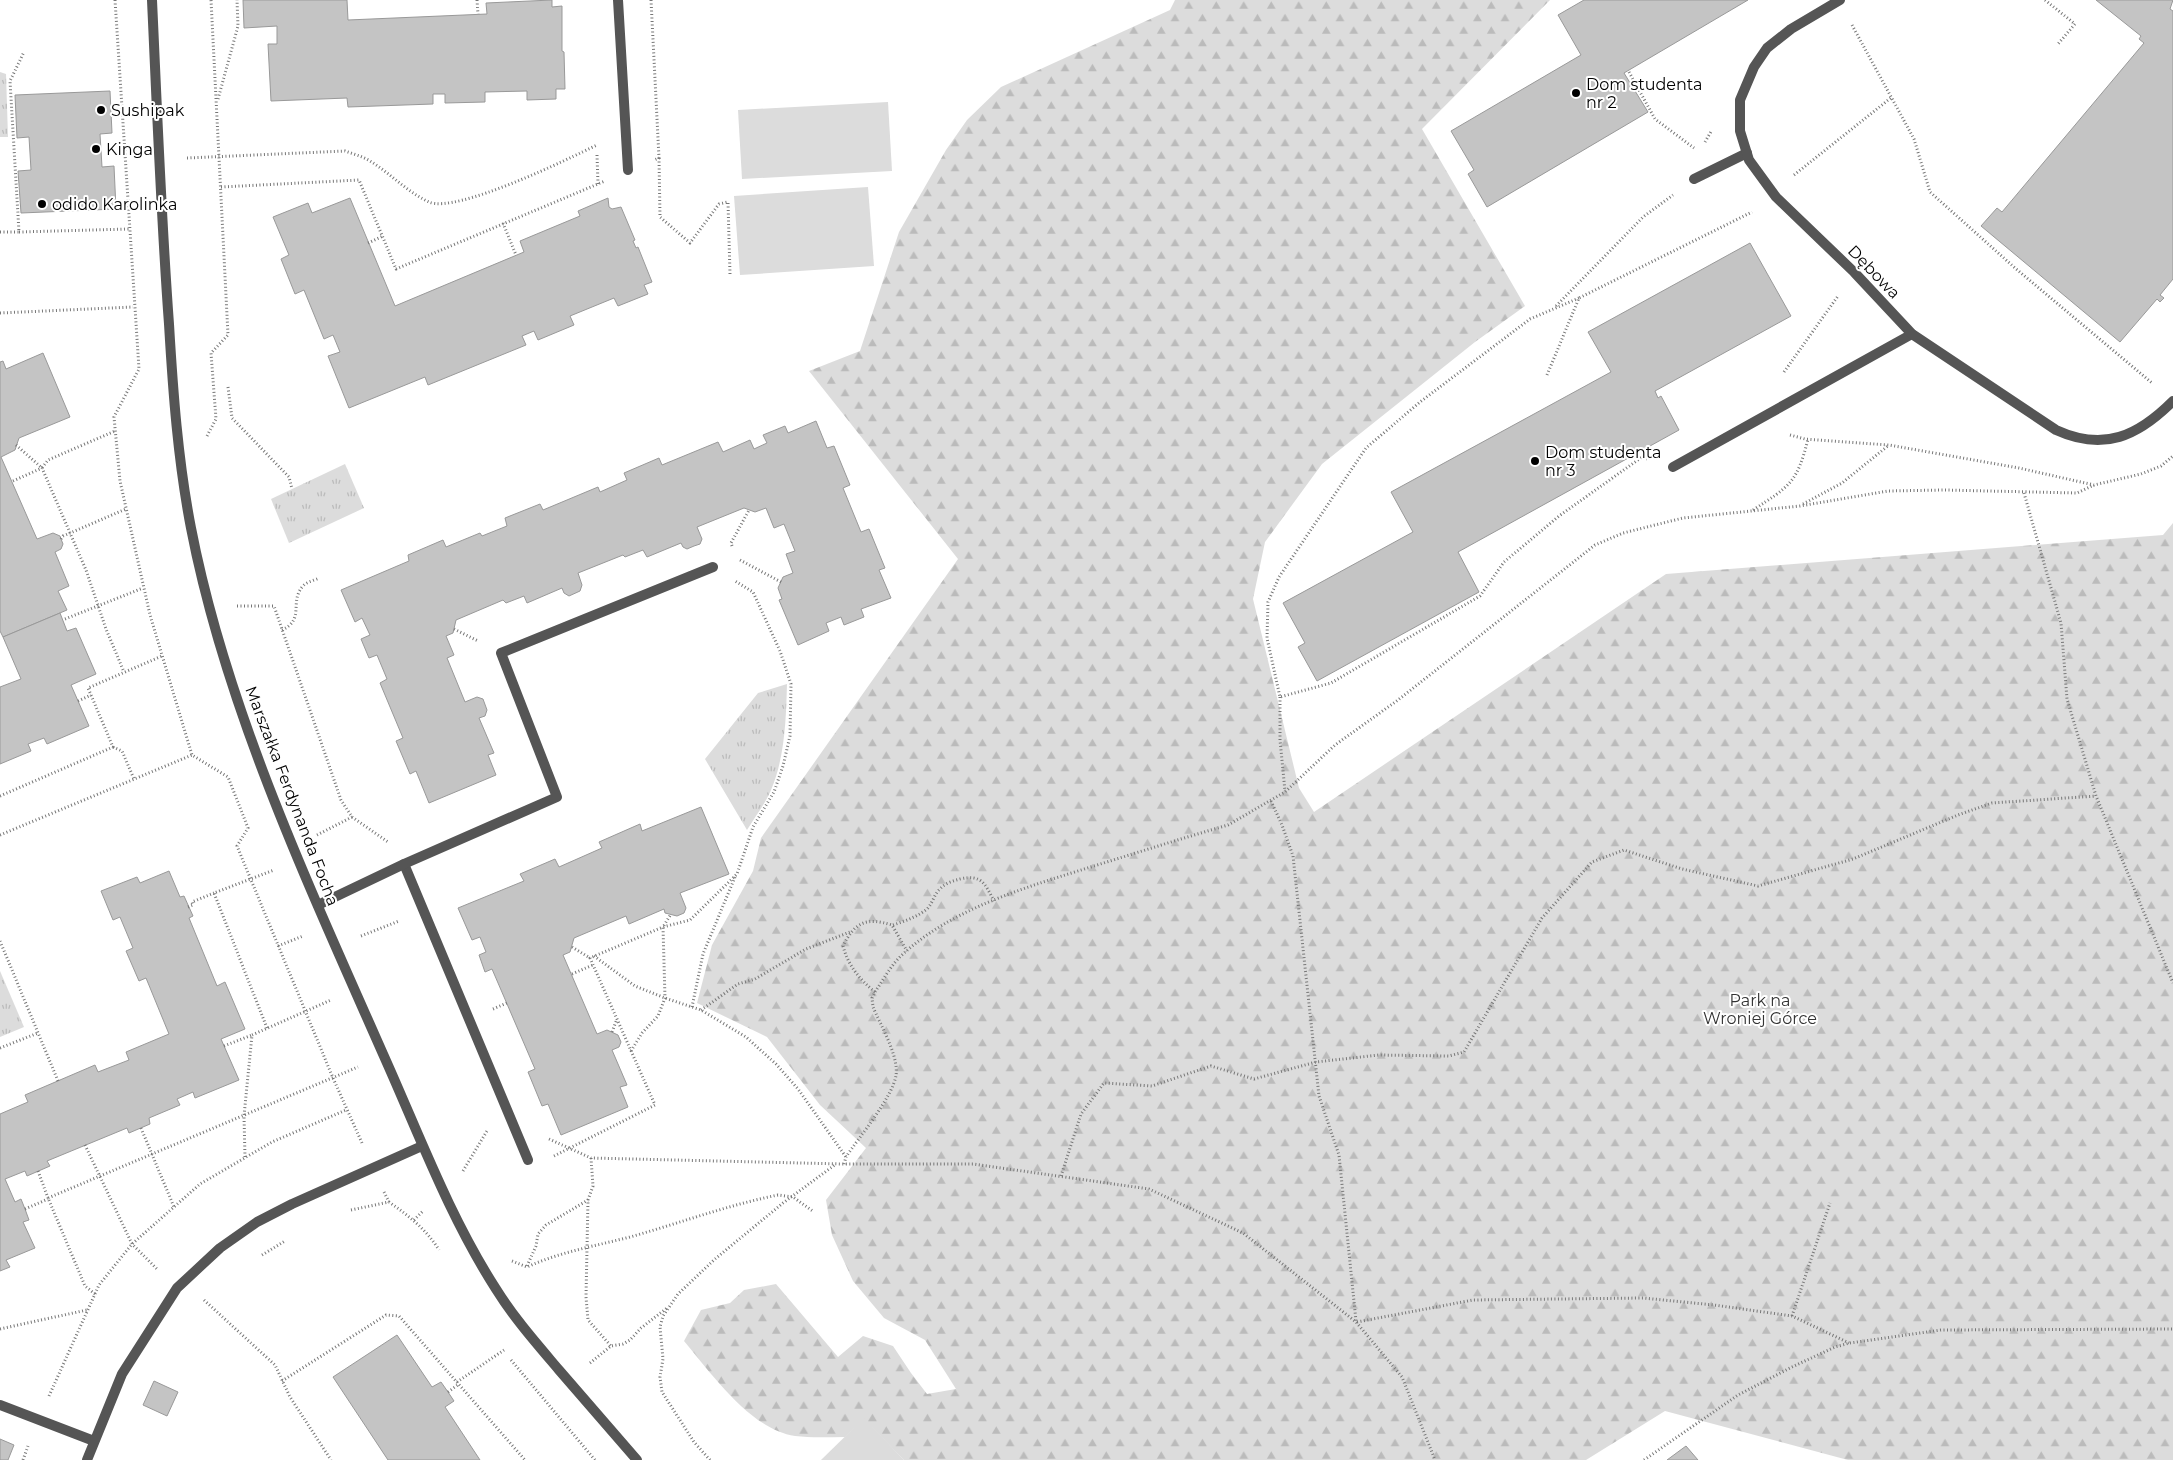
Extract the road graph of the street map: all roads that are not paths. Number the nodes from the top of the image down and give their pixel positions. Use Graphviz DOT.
graph roads {
  1 [pos="152,0"];
  2 [pos="618,0"];
  3 [pos="1840,0"];
  4 [pos="1747,153"];
  5 [pos="628,170"];
  6 [pos="1694,179"];
  7 [pos="1912,334"];
  8 [pos="2173,401"];
  9 [pos="1673,467"];
  10 [pos="713,567"];
  11 [pos="404,864"];
  12 [pos="318,905"];
  13 [pos="422,1146"];
  14 [pos="528,1160"];
  15 [pos="0,1406"];
  16 [pos="94,1441"];
  17 [pos="87,1460"];
  18 [pos="637,1460"];
  1 -- 12 [label="street, Marszałka Ferdynanda Focha"];
  2 -- 5 [label="street"];
  3 -- 4 [label="street, Dębowa"];
  4 -- 6 [label="street"];
  4 -- 7 [label="street, Dębowa"];
  7 -- 8 [label="street, Dębowa"];
  7 -- 9 [label="street"];
  10 -- 11 [label="street"];
  11 -- 12 [label="street"];
  11 -- 14 [label="street"];
  12 -- 13 [label="street, Marszałka Ferdynanda Focha"];
  13 -- 16 [label="street"];
  13 -- 18 [label="street, Marszałka Ferdynanda Focha"];
  15 -- 16 [label="street"];
  16 -- 17 [label="street"];
}
